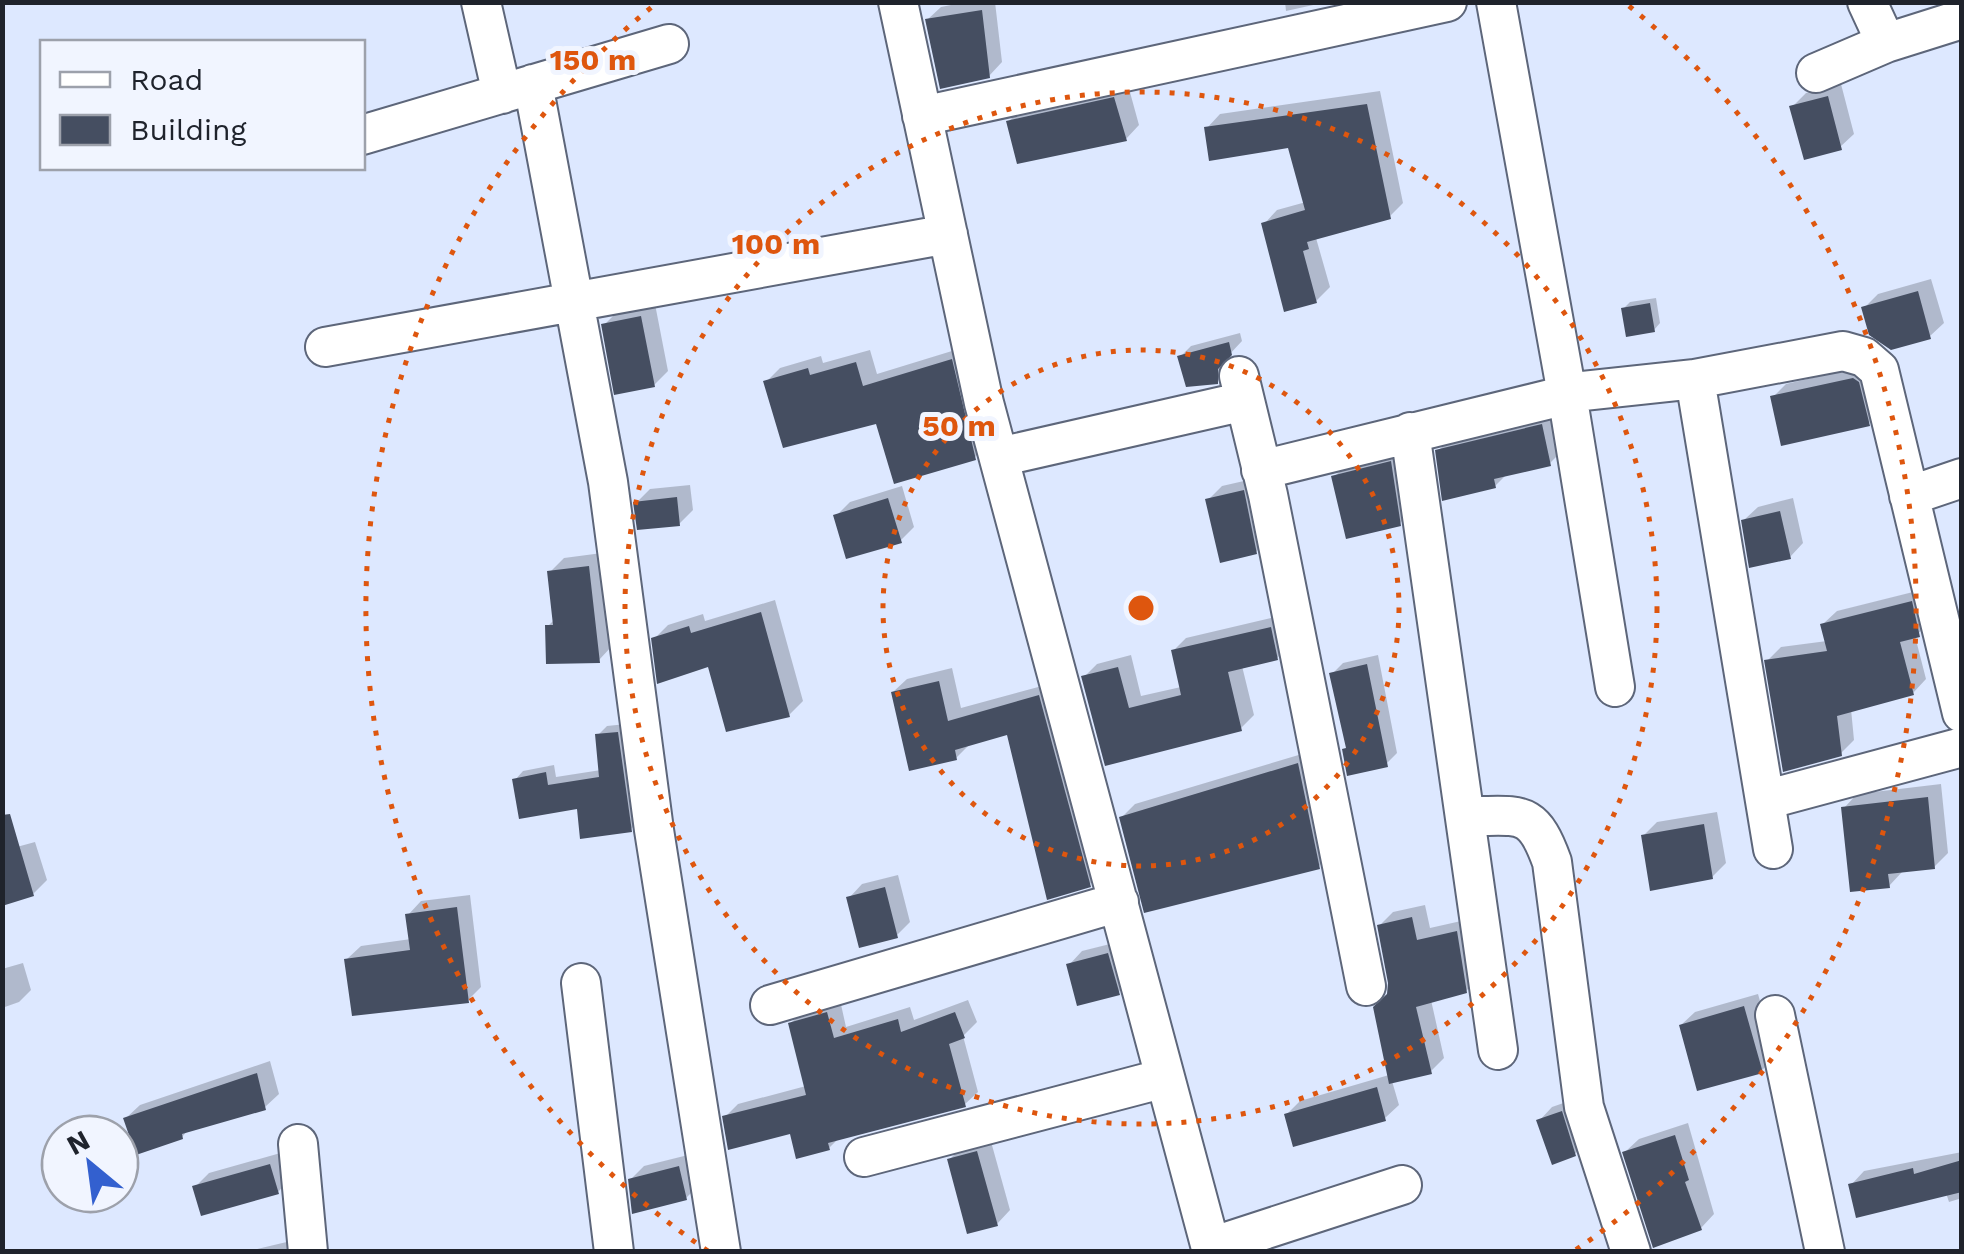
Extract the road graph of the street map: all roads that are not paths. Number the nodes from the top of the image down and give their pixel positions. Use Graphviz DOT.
graph roads {
  1 [pos="481,2"];
  2 [pos="898,2"];
  3 [pos="1447,2"];
  4 [pos="1496,2"];
  5 [pos="1868,2"];
  6 [pos="1943,16"];
  7 [pos="1886,43"];
  8 [pos="669,44"];
  9 [pos="1816,73"];
  10 [pos="518,89"];
  11 [pos="922,116"];
  12 [pos="365,133"];
  13 [pos="948,234"];
  14 [pos="573,300"];
  15 [pos="324,347"];
  16 [pos="1694,380"];
  17 [pos="1568,394"];
  18 [pos="1410,432"];
  19 [pos="999,457"];
  20 [pos="1261,470"];
  21 [pos="1962,478"];
  22 [pos="1908,496"];
  23 [pos="1615,687"];
  24 [pos="1962,713"];
  25 [pos="1962,747"];
  26 [pos="1765,800"];
  27 [pos="1465,816"];
  28 [pos="1773,850"];
  29 [pos="1119,902"];
  30 [pos="581,982"];
  31 [pos="1366,986"];
  32 [pos="770,1004"];
  33 [pos="1775,1015"];
  34 [pos="1498,1050"];
  35 [pos="1166,1078"];
  36 [pos="298,1144"];
  37 [pos="864,1156"];
  38 [pos="1402,1185"];
  39 [pos="1211,1249"];
  40 [pos="308,1252"];
  41 [pos="614,1252"];
  42 [pos="721,1252"];
  43 [pos="1631,1252"];
  44 [pos="1825,1252"];
  1 -- 10 [label="street"];
  2 -- 11 [label="street"];
  3 -- 11 [label="street"];
  4 -- 17 [label="street"];
  5 -- 7 [label="street"];
  6 -- 7 [label="street"];
  7 -- 9 [label="street"];
  8 -- 10 [label="street"];
  10 -- 12 [label="street"];
  10 -- 14 [label="street"];
  11 -- 13 [label="street"];
  13 -- 14 [label="street"];
  13 -- 19 [label="street"];
  14 -- 15 [label="street"];
  14 -- 42 [label="street"];
  16 -- 17 [label="street"];
  16 -- 22 [label="street"];
  16 -- 26 [label="street"];
  17 -- 18 [label="street"];
  17 -- 23 [label="street"];
  18 -- 20 [label="street"];
  18 -- 27 [label="street"];
  19 -- 20 [label="street"];
  19 -- 29 [label="street"];
  20 -- 31 [label="street"];
  21 -- 22 [label="street"];
  22 -- 24 [label="street"];
  25 -- 26 [label="street"];
  26 -- 28 [label="street"];
  27 -- 34 [label="street"];
  27 -- 43 [label="street"];
  29 -- 32 [label="street"];
  29 -- 35 [label="street"];
  30 -- 41 [label="street"];
  33 -- 44 [label="street"];
  35 -- 37 [label="street"];
  35 -- 39 [label="street"];
  36 -- 40 [label="street"];
  38 -- 39 [label="street"];
}
